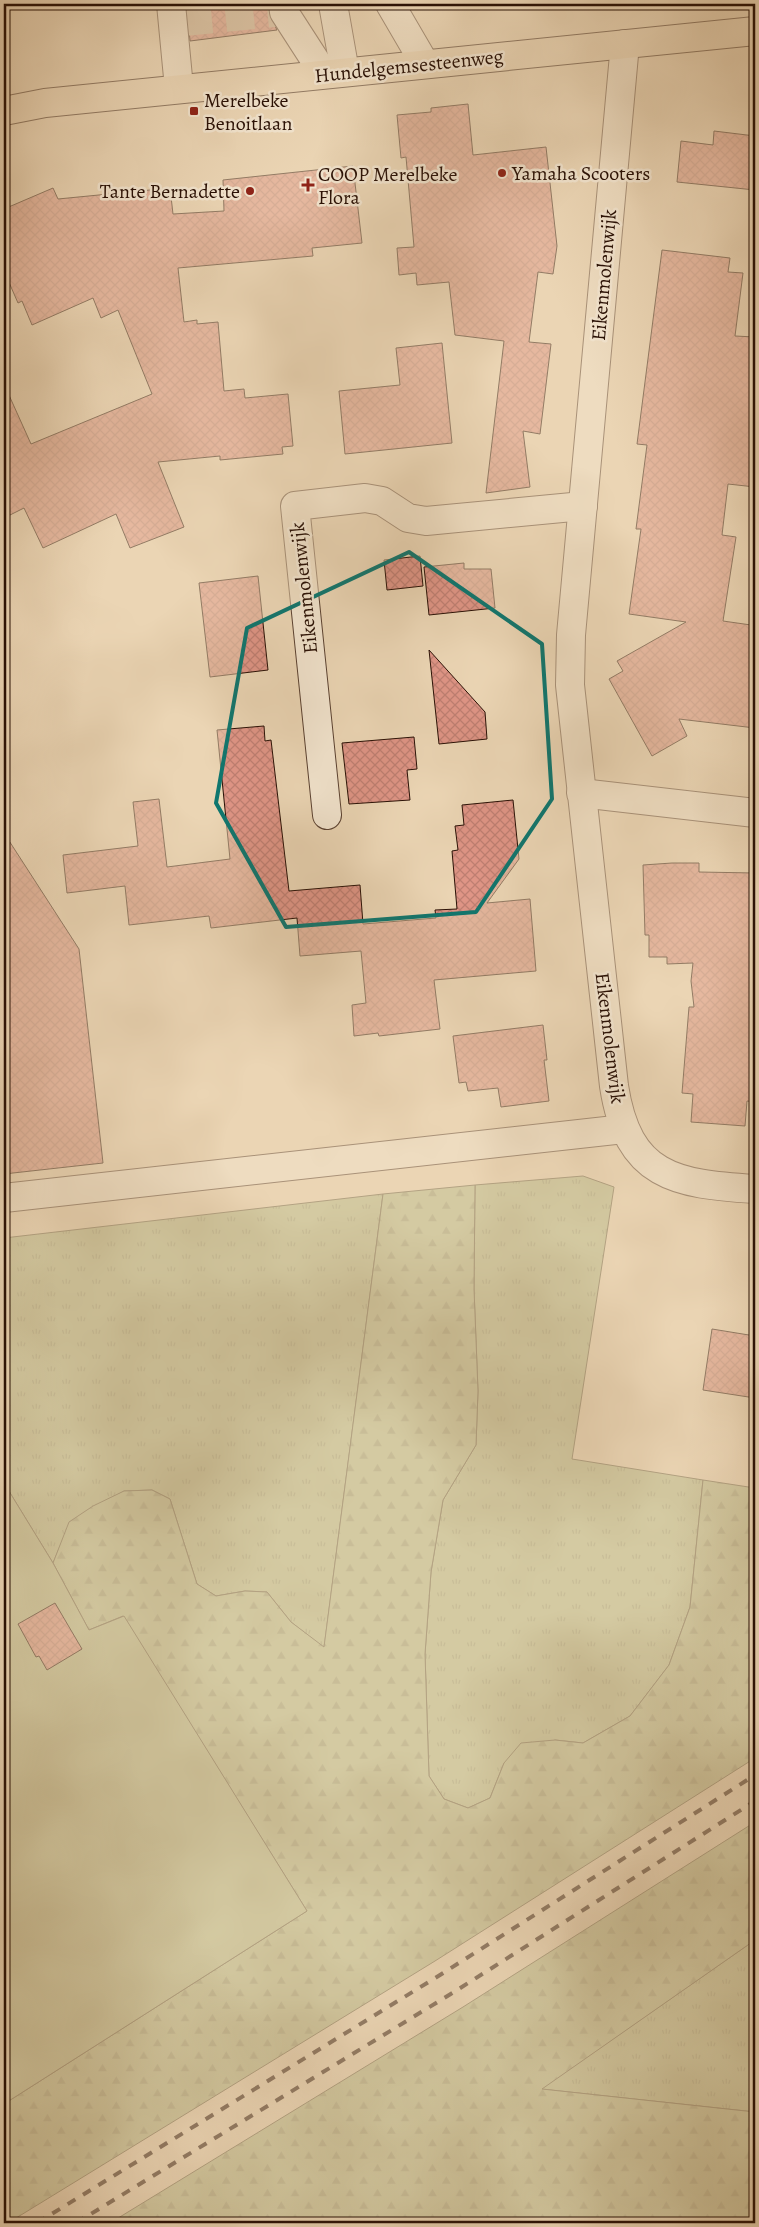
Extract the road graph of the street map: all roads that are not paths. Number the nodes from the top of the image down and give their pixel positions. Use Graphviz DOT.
graph roads {
  1 [pos="283,4"];
  2 [pos="333,4"];
  3 [pos="390,4"];
  4 [pos="177,21"];
  5 [pos="755,31"];
  6 [pos="625,44"];
  7 [pos="425,64"];
  8 [pos="335,73"];
  9 [pos="179,88"];
  10 [pos="4,111"];
  11 [pos="583,506"];
  12 [pos="581,793"];
  13 [pos="755,812"];
  14 [pos="327,815"];
  15 [pos="624,1129"];
  16 [pos="755,1188"];
  17 [pos="4,1198"];
  1 -- 8 [label="street"];
  2 -- 8 [label="street"];
  3 -- 7 [label="street"];
  4 -- 9 [label="street"];
  5 -- 6 [label="main road, Hundelgemsesteenweg"];
  6 -- 7 [label="main road, Hundelgemsesteenweg"];
  6 -- 11 [label="street, Eikenmolenwijk"];
  7 -- 8 [label="main road, Hundelgemsesteenweg"];
  8 -- 9 [label="main road, Hundelgemsesteenweg"];
  9 -- 10 [label="main road, Hundelgemsesteenweg"];
  11 -- 12 [label="street, Eikenmolenwijk"];
  11 -- 14 [label="street, Eikenmolenwijk"];
  12 -- 13 [label="street"];
  12 -- 15 [label="street, Eikenmolenwijk"];
  15 -- 16 [label="street, Eikenmolenwijk"];
  15 -- 17 [label="street"];
}
